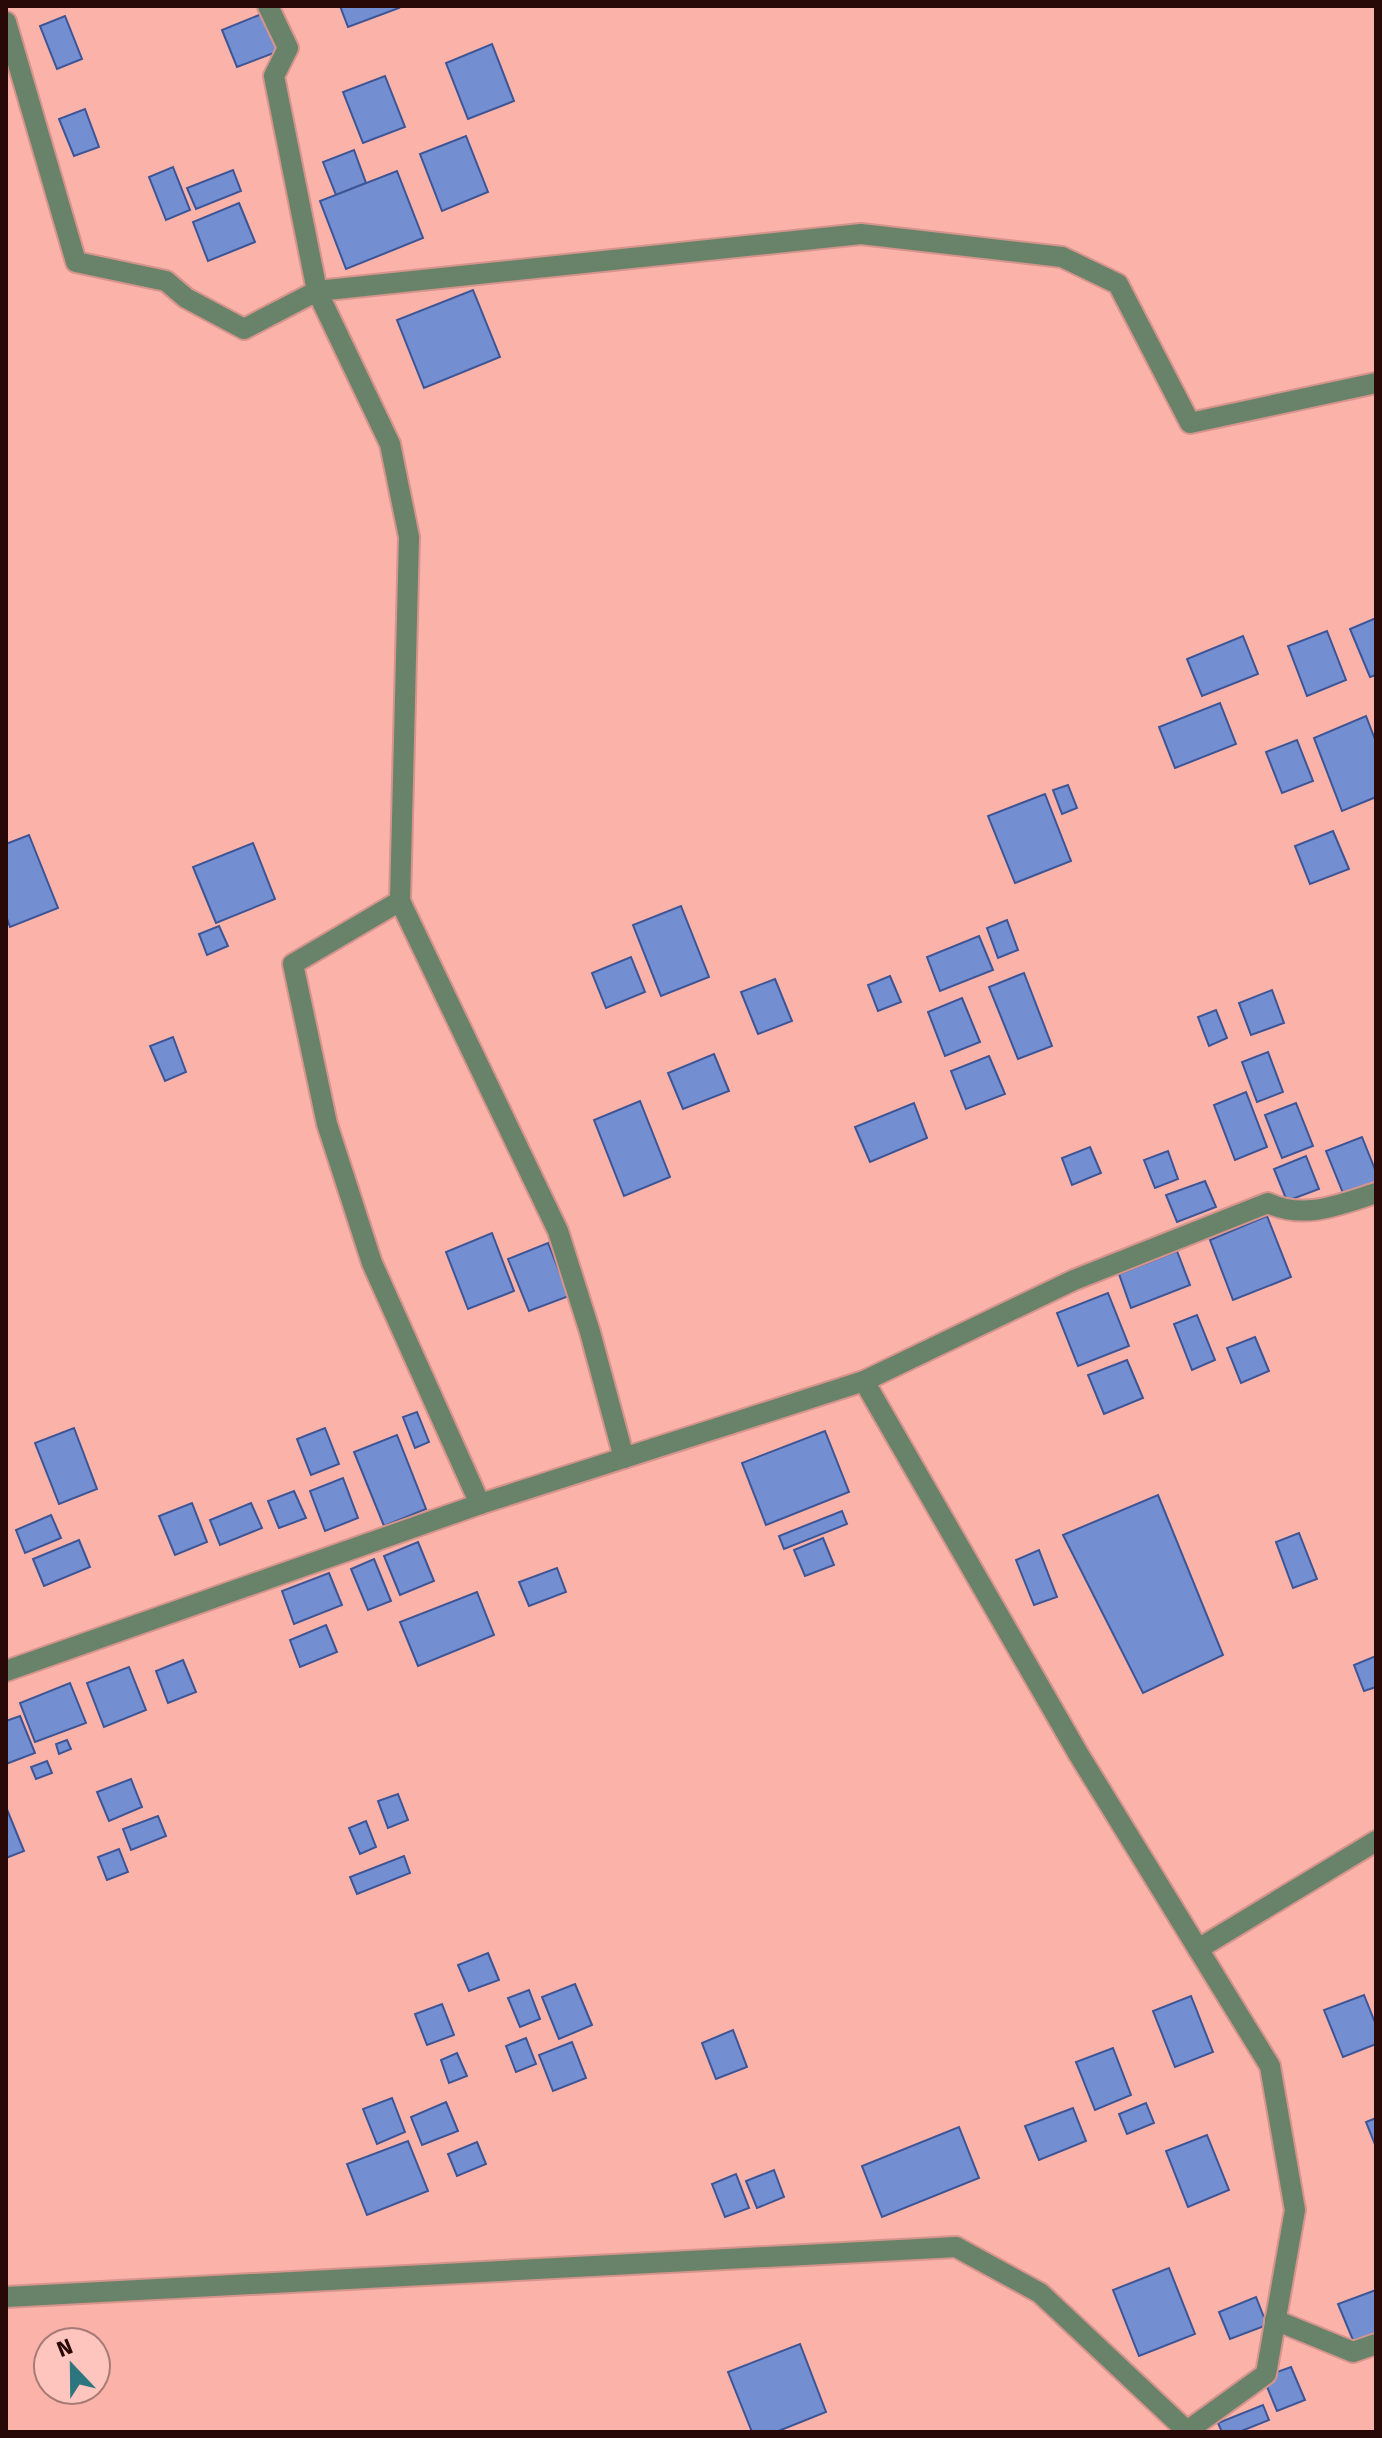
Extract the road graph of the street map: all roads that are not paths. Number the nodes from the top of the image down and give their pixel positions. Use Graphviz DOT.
graph roads {
  1 [pos="268,6"];
  2 [pos="6,22"];
  3 [pos="317,291"];
  4 [pos="1376,383"];
  5 [pos="400,901"];
  6 [pos="1376,1193"];
  7 [pos="864,1381"];
  8 [pos="624,1458"];
  9 [pos="480,1504"];
  10 [pos="6,1671"];
  11 [pos="1376,1841"];
  12 [pos="1198,1949"];
  13 [pos="6,2297"];
  14 [pos="1275,2320"];
  15 [pos="1376,2344"];
  16 [pos="1187,2431"];
  1 -- 3 [label="street"];
  2 -- 3 [label="street"];
  3 -- 4 [label="street"];
  3 -- 5 [label="street"];
  5 -- 8 [label="street"];
  5 -- 9 [label="street"];
  6 -- 7 [label="street"];
  7 -- 8 [label="street"];
  7 -- 12 [label="street"];
  8 -- 9 [label="street"];
  9 -- 10 [label="street"];
  11 -- 12 [label="street"];
  12 -- 14 [label="street"];
  13 -- 16 [label="street"];
  14 -- 15 [label="street"];
  14 -- 16 [label="street"];
}
